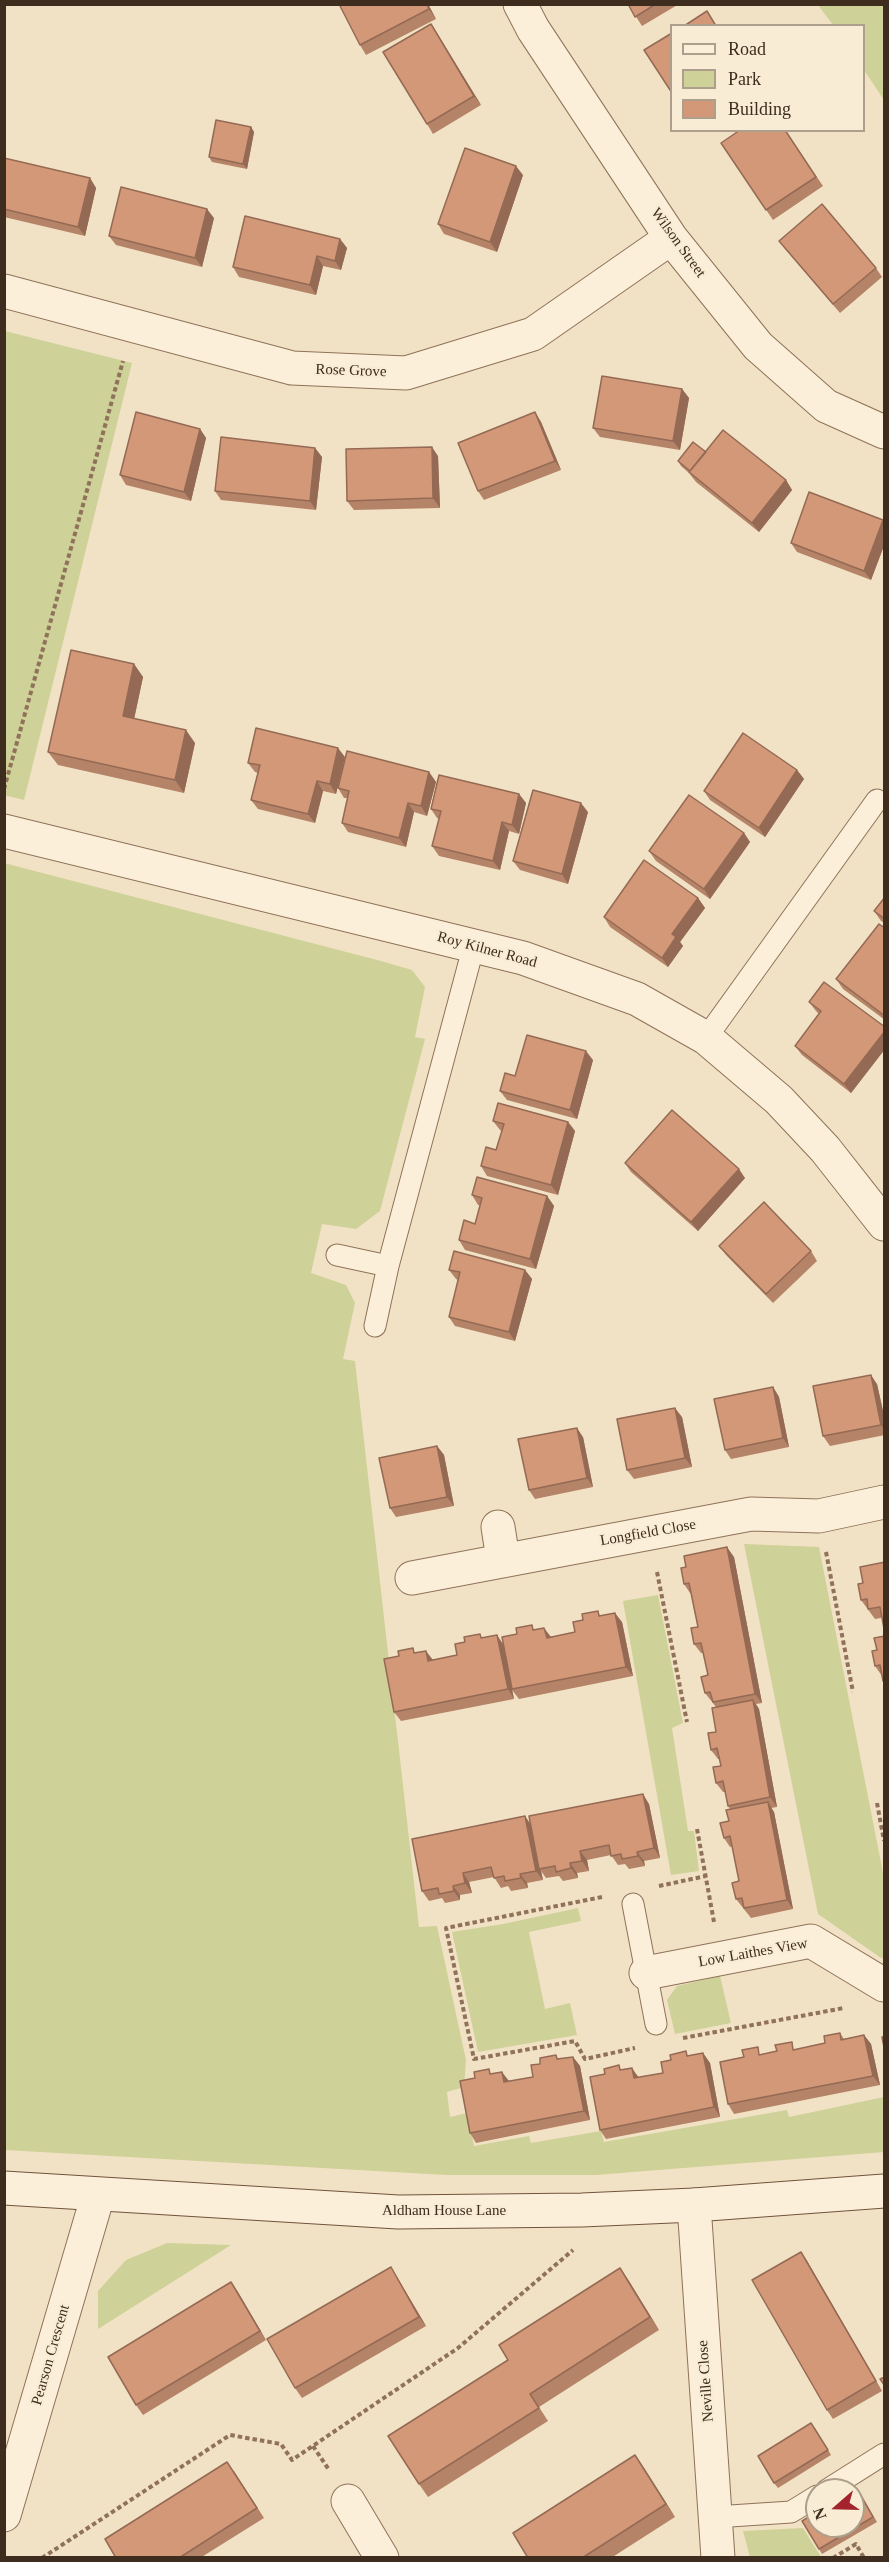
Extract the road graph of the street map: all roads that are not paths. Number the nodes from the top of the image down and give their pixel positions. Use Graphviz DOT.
graph roads {
  1 [pos="520,4"];
  2 [pos="671,238"];
  3 [pos="4,291"];
  4 [pos="885,432"];
  5 [pos="878,800"];
  6 [pos="4,831"];
  7 [pos="474,945"];
  8 [pos="706,1038"];
  9 [pos="885,1224"];
  10 [pos="337,1254"];
  11 [pos="388,1266"];
  12 [pos="375,1326"];
  13 [pos="885,1502"];
  14 [pos="498,1527"];
  15 [pos="503,1559"];
  16 [pos="412,1578"];
  17 [pos="633,1904"];
  18 [pos="646,1973"];
  19 [pos="885,1984"];
  20 [pos="656,2024"];
  21 [pos="4,2188"];
  22 [pos="885,2191"];
  23 [pos="98,2195"];
  24 [pos="694,2205"];
  25 [pos="885,2454"];
  26 [pos="846,2478"];
  27 [pos="348,2501"];
  28 [pos="805,2504"];
  29 [pos="4,2515"];
  30 [pos="715,2517"];
  31 [pos="381,2558"];
  32 [pos="718,2558"];
  1 -- 2 [label="street, Wilson Street"];
  2 -- 3 [label="street, Rose Grove"];
  2 -- 4 [label="street, Wilson Street"];
  5 -- 8 [label="lane"];
  6 -- 7 [label="street, Roy Kilner Road"];
  7 -- 8 [label="street, Roy Kilner Road"];
  7 -- 11 [label="lane"];
  8 -- 9 [label="street, Roy Kilner Road"];
  10 -- 11 [label="lane"];
  11 -- 12 [label="lane"];
  13 -- 15 [label="street, Longfield Close"];
  14 -- 15 [label="street"];
  15 -- 16 [label="street, Longfield Close"];
  17 -- 18 [label="lane"];
  18 -- 19 [label="street, Low Laithes View"];
  18 -- 20 [label="lane"];
  21 -- 23 [label="street, Aldham House Lane"];
  22 -- 24 [label="street, Aldham House Lane"];
  23 -- 24 [label="street, Aldham House Lane"];
  23 -- 29 [label="street, Pearson Crescent"];
  24 -- 30 [label="street, Neville Close"];
  25 -- 26 [label="lane"];
  27 -- 31 [label="street"];
  28 -- 30 [label="lane"];
  30 -- 32 [label="street, Neville Close"];
}
